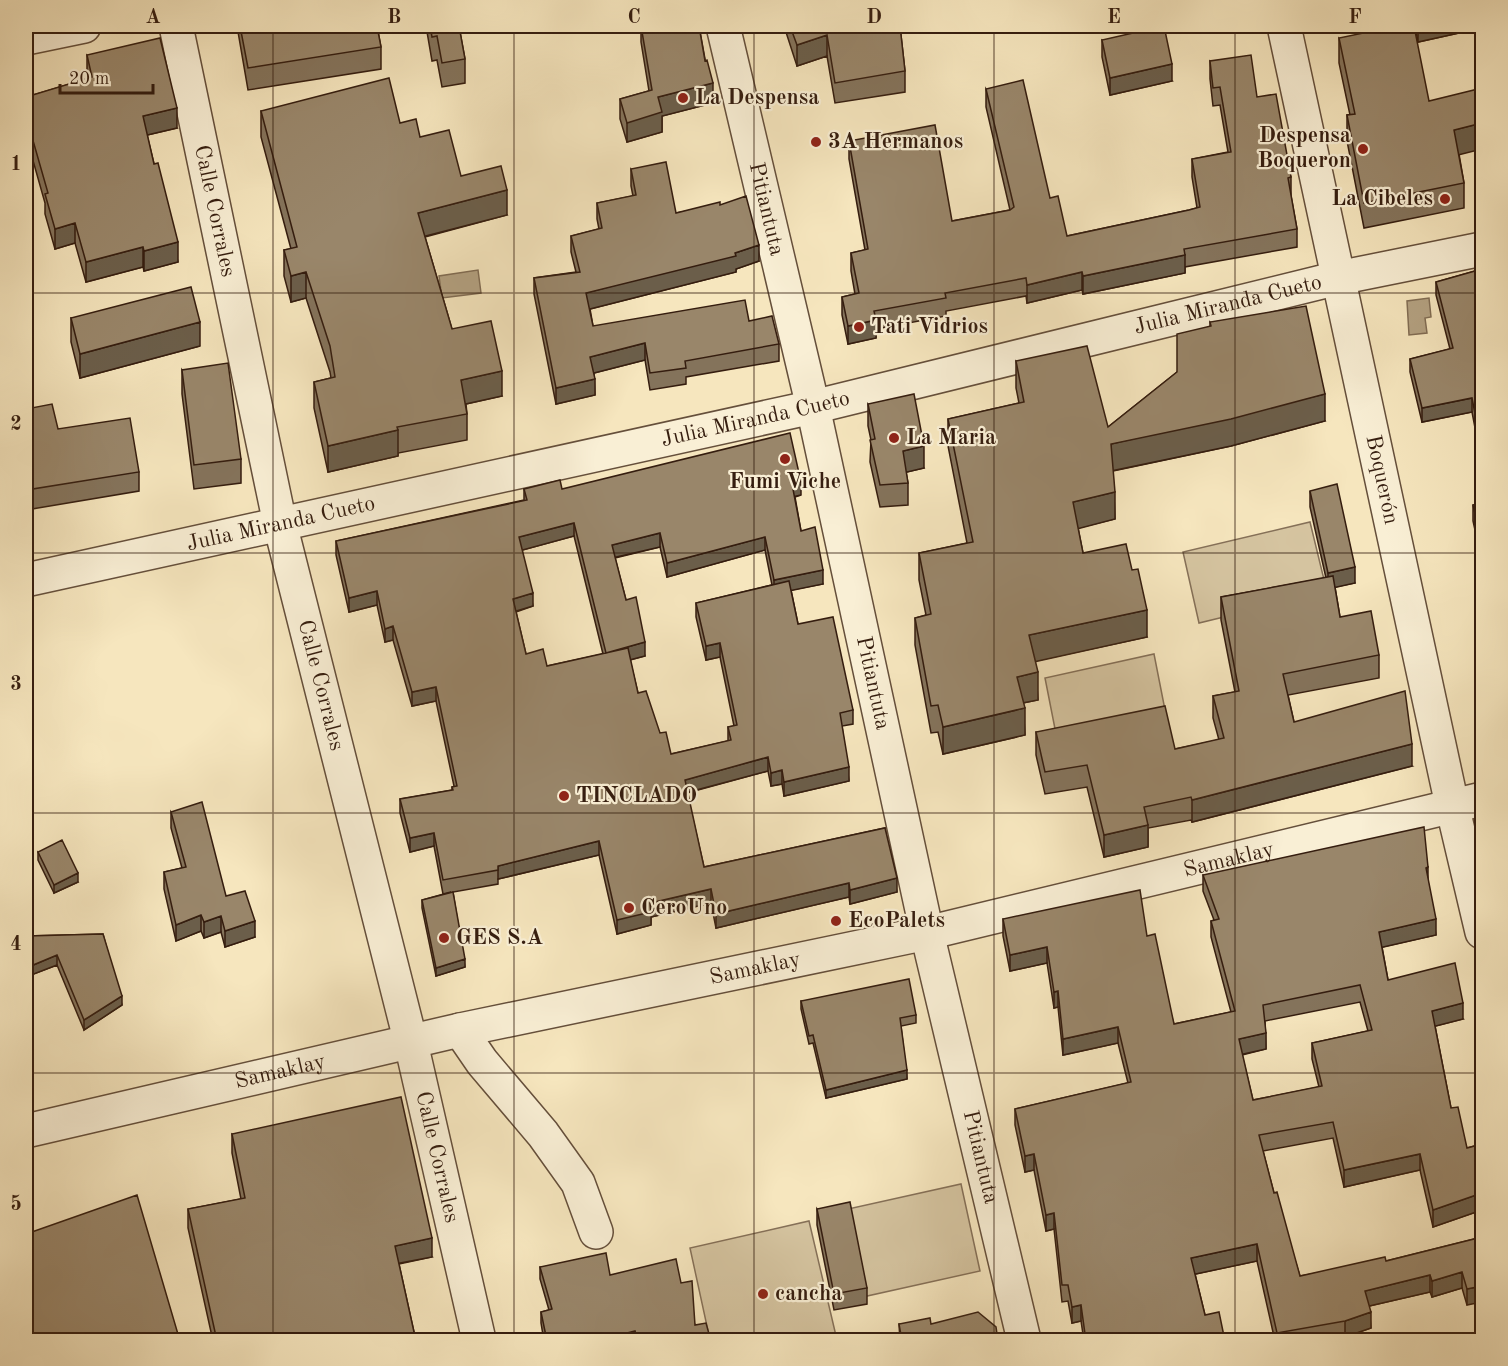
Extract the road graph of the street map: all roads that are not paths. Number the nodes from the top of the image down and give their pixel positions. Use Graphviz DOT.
graph roads {
  1 [pos="84,26"];
  2 [pos="176,26"];
  3 [pos="723,26"];
  4 [pos="1284,26"];
  5 [pos="26,38"];
  6 [pos="1482,249"];
  7 [pos="1338,278"];
  8 [pos="813,407"];
  9 [pos="280,524"];
  10 [pos="26,580"];
  11 [pos="1467,802"];
  12 [pos="1482,932"];
  13 [pos="927,933"];
  14 [pos="460,1030"];
  15 [pos="411,1043"];
  16 [pos="26,1131"];
  17 [pos="596,1232"];
  18 [pos="479,1341"];
  19 [pos="1024,1341"];
  1 -- 5 [label="street"];
  2 -- 9 [label="street, Calle Corrales"];
  3 -- 8 [label="street, Pitiantuta"];
  4 -- 7 [label="street, Boquerón"];
  6 -- 7 [label="street, Julia Miranda Cueto"];
  7 -- 8 [label="street, Julia Miranda Cueto"];
  7 -- 11 [label="street, Boquerón"];
  8 -- 9 [label="street, Julia Miranda Cueto"];
  8 -- 13 [label="street, Pitiantuta"];
  9 -- 10 [label="street, Julia Miranda Cueto"];
  9 -- 15 [label="street, Calle Corrales"];
  11 -- 12 [label="street, Boquerón"];
  11 -- 13 [label="street, Samaklay"];
  13 -- 14 [label="street, Samaklay"];
  13 -- 19 [label="street, Pitiantuta"];
  14 -- 15 [label="street, Samaklay"];
  14 -- 17 [label="street"];
  15 -- 16 [label="street, Samaklay"];
  15 -- 18 [label="street, Calle Corrales"];
}
